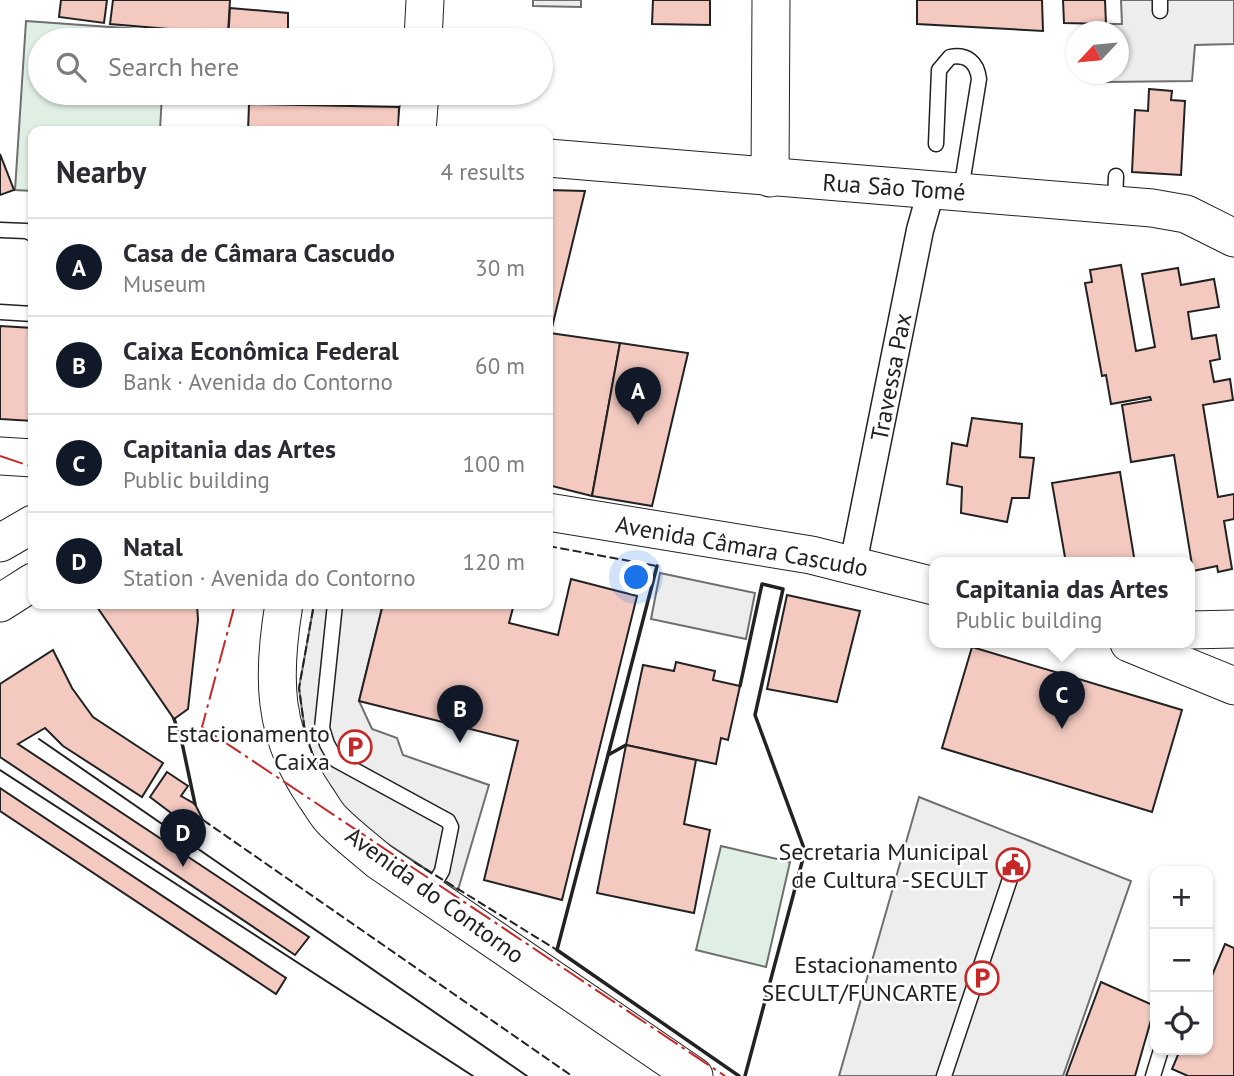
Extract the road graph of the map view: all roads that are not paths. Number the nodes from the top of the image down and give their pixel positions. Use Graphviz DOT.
graph roads {
  1 [pos="425,0"];
  2 [pos="771,0"];
  3 [pos="424,28"];
  4 [pos="419,105"];
  5 [pos="417,126"];
  6 [pos="936,144"];
  7 [pos="553,158"];
  8 [pos="771,178"];
  9 [pos="946,192"];
  10 [pos="0,230"];
  11 [pos="28,232"];
  12 [pos="1234,238"];
  13 [pos="0,312"];
  14 [pos="28,314"];
  15 [pos="0,456"];
  16 [pos="28,458"];
  17 [pos="553,513"];
  18 [pos="28,527"];
  19 [pos="0,543"];
  20 [pos="853,564"];
  21 [pos="28,585"];
  22 [pos="929,585"];
  23 [pos="0,603"];
  24 [pos="283,609"];
  25 [pos="334,609"];
  26 [pos="1234,628"];
  27 [pos="1195,630"];
  28 [pos="1141,648"];
  29 [pos="1234,686"];
  30 [pos="1017,858"];
  31 [pos="429,893"];
  32 [pos="1159,1055"];
  33 [pos="694,1076"];
  34 [pos="944,1076"];
  35 [pos="1153,1076"];
  1 -- 3 [label="main road"];
  2 -- 8 [label="main road"];
  4 -- 5 [label="main road"];
  6 -- 9 [label="lane"];
  7 -- 8 [label="main road, Rua São Tomé"];
  8 -- 9 [label="main road, Rua São Tomé"];
  9 -- 12 [label="main road, Rua São Tomé"];
  9 -- 20 [label="street, Travessa Pax"];
  10 -- 11 [label="lane"];
  13 -- 14 [label="lane"];
  15 -- 16 [label="main road"];
  17 -- 20 [label="main road, Avenida Câmara Cascudo"];
  18 -- 19 [label="main road"];
  20 -- 22 [label="main road, Avenida Câmara Cascudo"];
  21 -- 23 [label="main road"];
  24 -- 31 [label="main road, Avenida do Contorno"];
  25 -- 31 [label="lane"];
  26 -- 27 [label="main road"];
  28 -- 29 [label="main road"];
  30 -- 34 [label="lane"];
  31 -- 33 [label="main road, Avenida do Contorno"];
  32 -- 35 [label="lane"];
}
